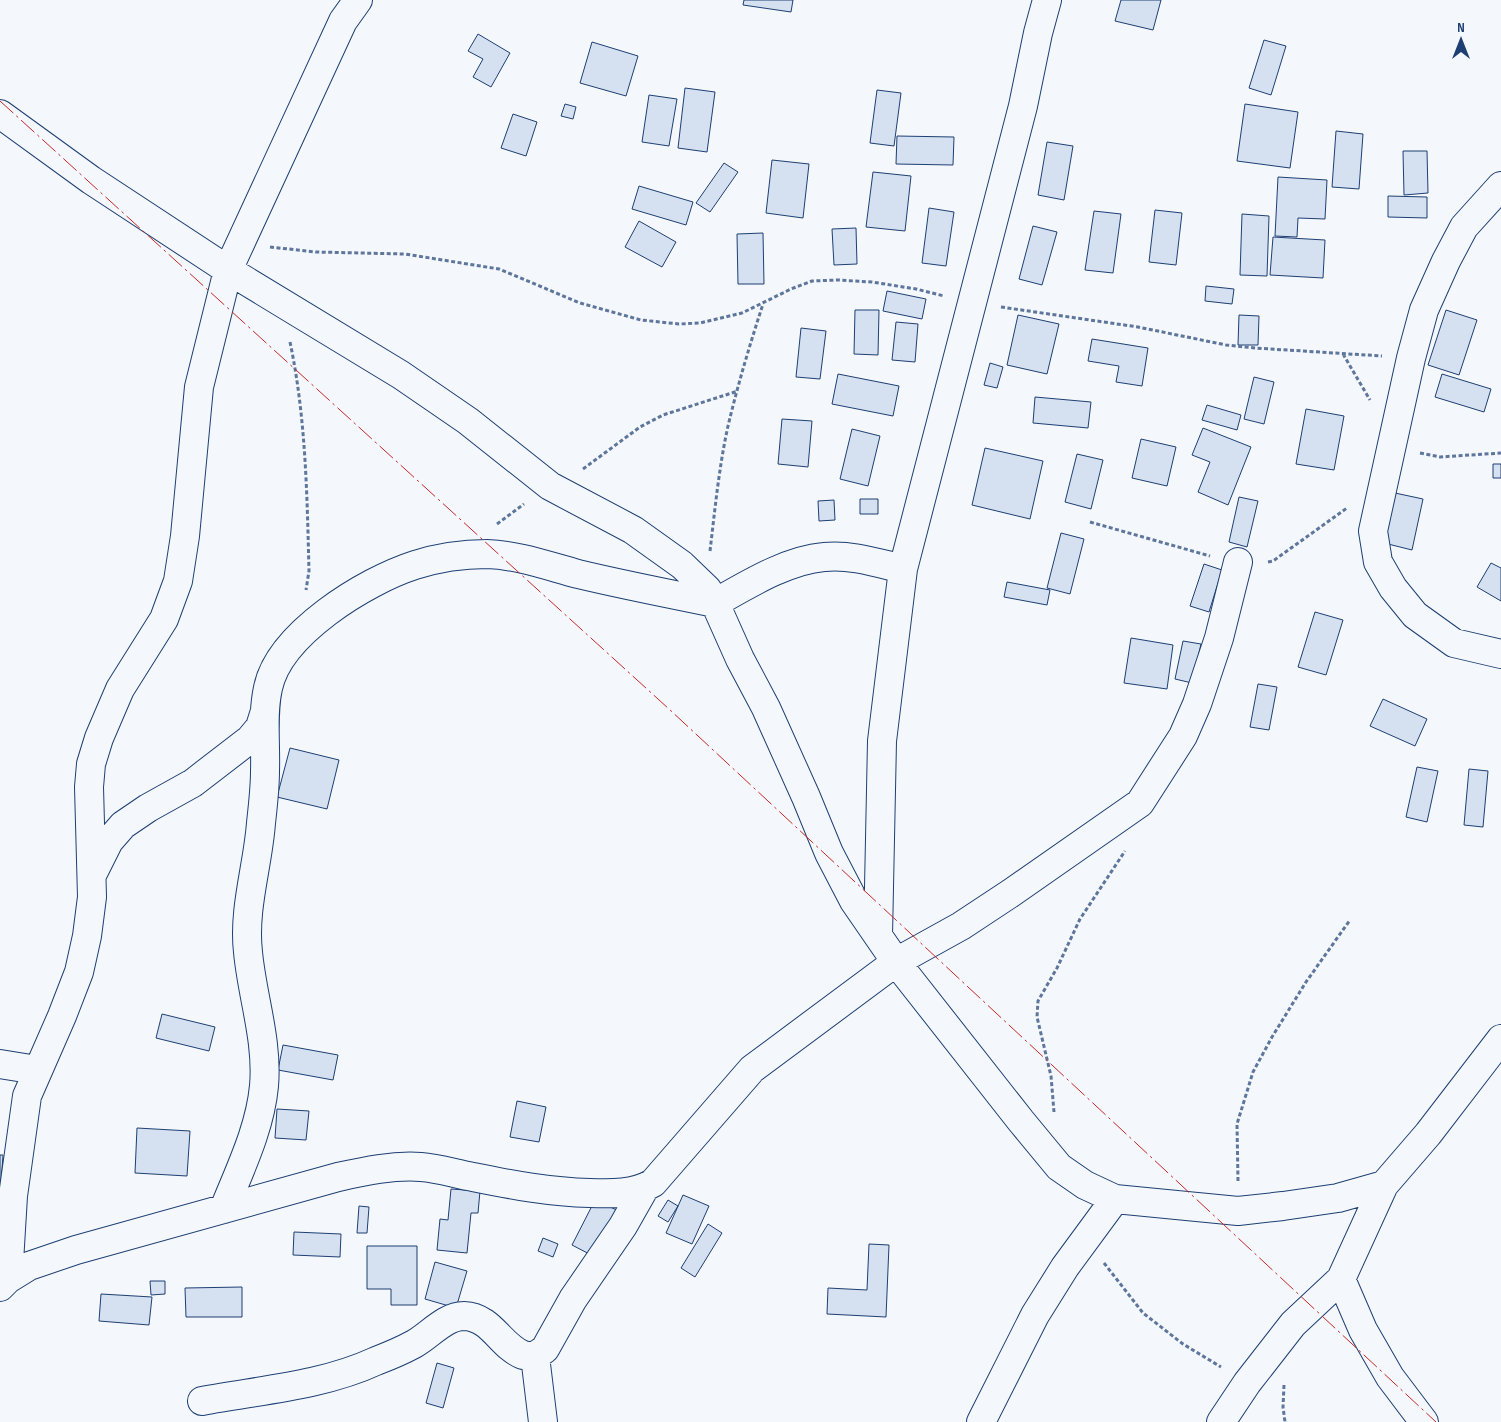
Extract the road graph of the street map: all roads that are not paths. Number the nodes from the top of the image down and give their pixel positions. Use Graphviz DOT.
graph roads {
  1 [pos="358,0"];
  2 [pos="1047,0"];
  3 [pos="0,114"];
  4 [pos="1501,186"];
  5 [pos="228,270"];
  6 [pos="1238,562"];
  7 [pos="903,569"];
  8 [pos="711,596"];
  9 [pos="1501,654"];
  10 [pos="265,711"];
  11 [pos="92,874"];
  12 [pos="878,936"];
  13 [pos="896,962"];
  14 [pos="1501,1039"];
  15 [pos="0,1064"];
  16 [pos="37,1070"];
  17 [pos="1384,1185"];
  18 [pos="644,1189"];
  19 [pos="1116,1198"];
  20 [pos="224,1209"];
  21 [pos="1340,1280"];
  22 [pos="4,1283"];
  23 [pos="535,1356"];
  24 [pos="202,1401"];
  25 [pos="542,1422"];
  26 [pos="981,1422"];
  27 [pos="1221,1422"];
  28 [pos="1424,1422"];
  1 -- 5 [label="street"];
  2 -- 7 [label="street"];
  3 -- 5 [label="street"];
  4 -- 9 [label="street"];
  5 -- 8 [label="street"];
  5 -- 11 [label="street"];
  6 -- 13 [label="street"];
  7 -- 8 [label="street"];
  7 -- 12 [label="street"];
  8 -- 10 [label="street"];
  8 -- 12 [label="street"];
  10 -- 11 [label="street"];
  10 -- 20 [label="street"];
  11 -- 16 [label="street"];
  12 -- 13 [label="street"];
  13 -- 18 [label="street"];
  13 -- 19 [label="street"];
  14 -- 17 [label="street"];
  15 -- 16 [label="street"];
  16 -- 22 [label="street"];
  17 -- 19 [label="street"];
  17 -- 21 [label="street"];
  18 -- 20 [label="street"];
  18 -- 23 [label="street"];
  19 -- 26 [label="street"];
  20 -- 22 [label="street"];
  21 -- 27 [label="street"];
  21 -- 28 [label="street"];
  23 -- 24 [label="street"];
  23 -- 25 [label="street"];
}
